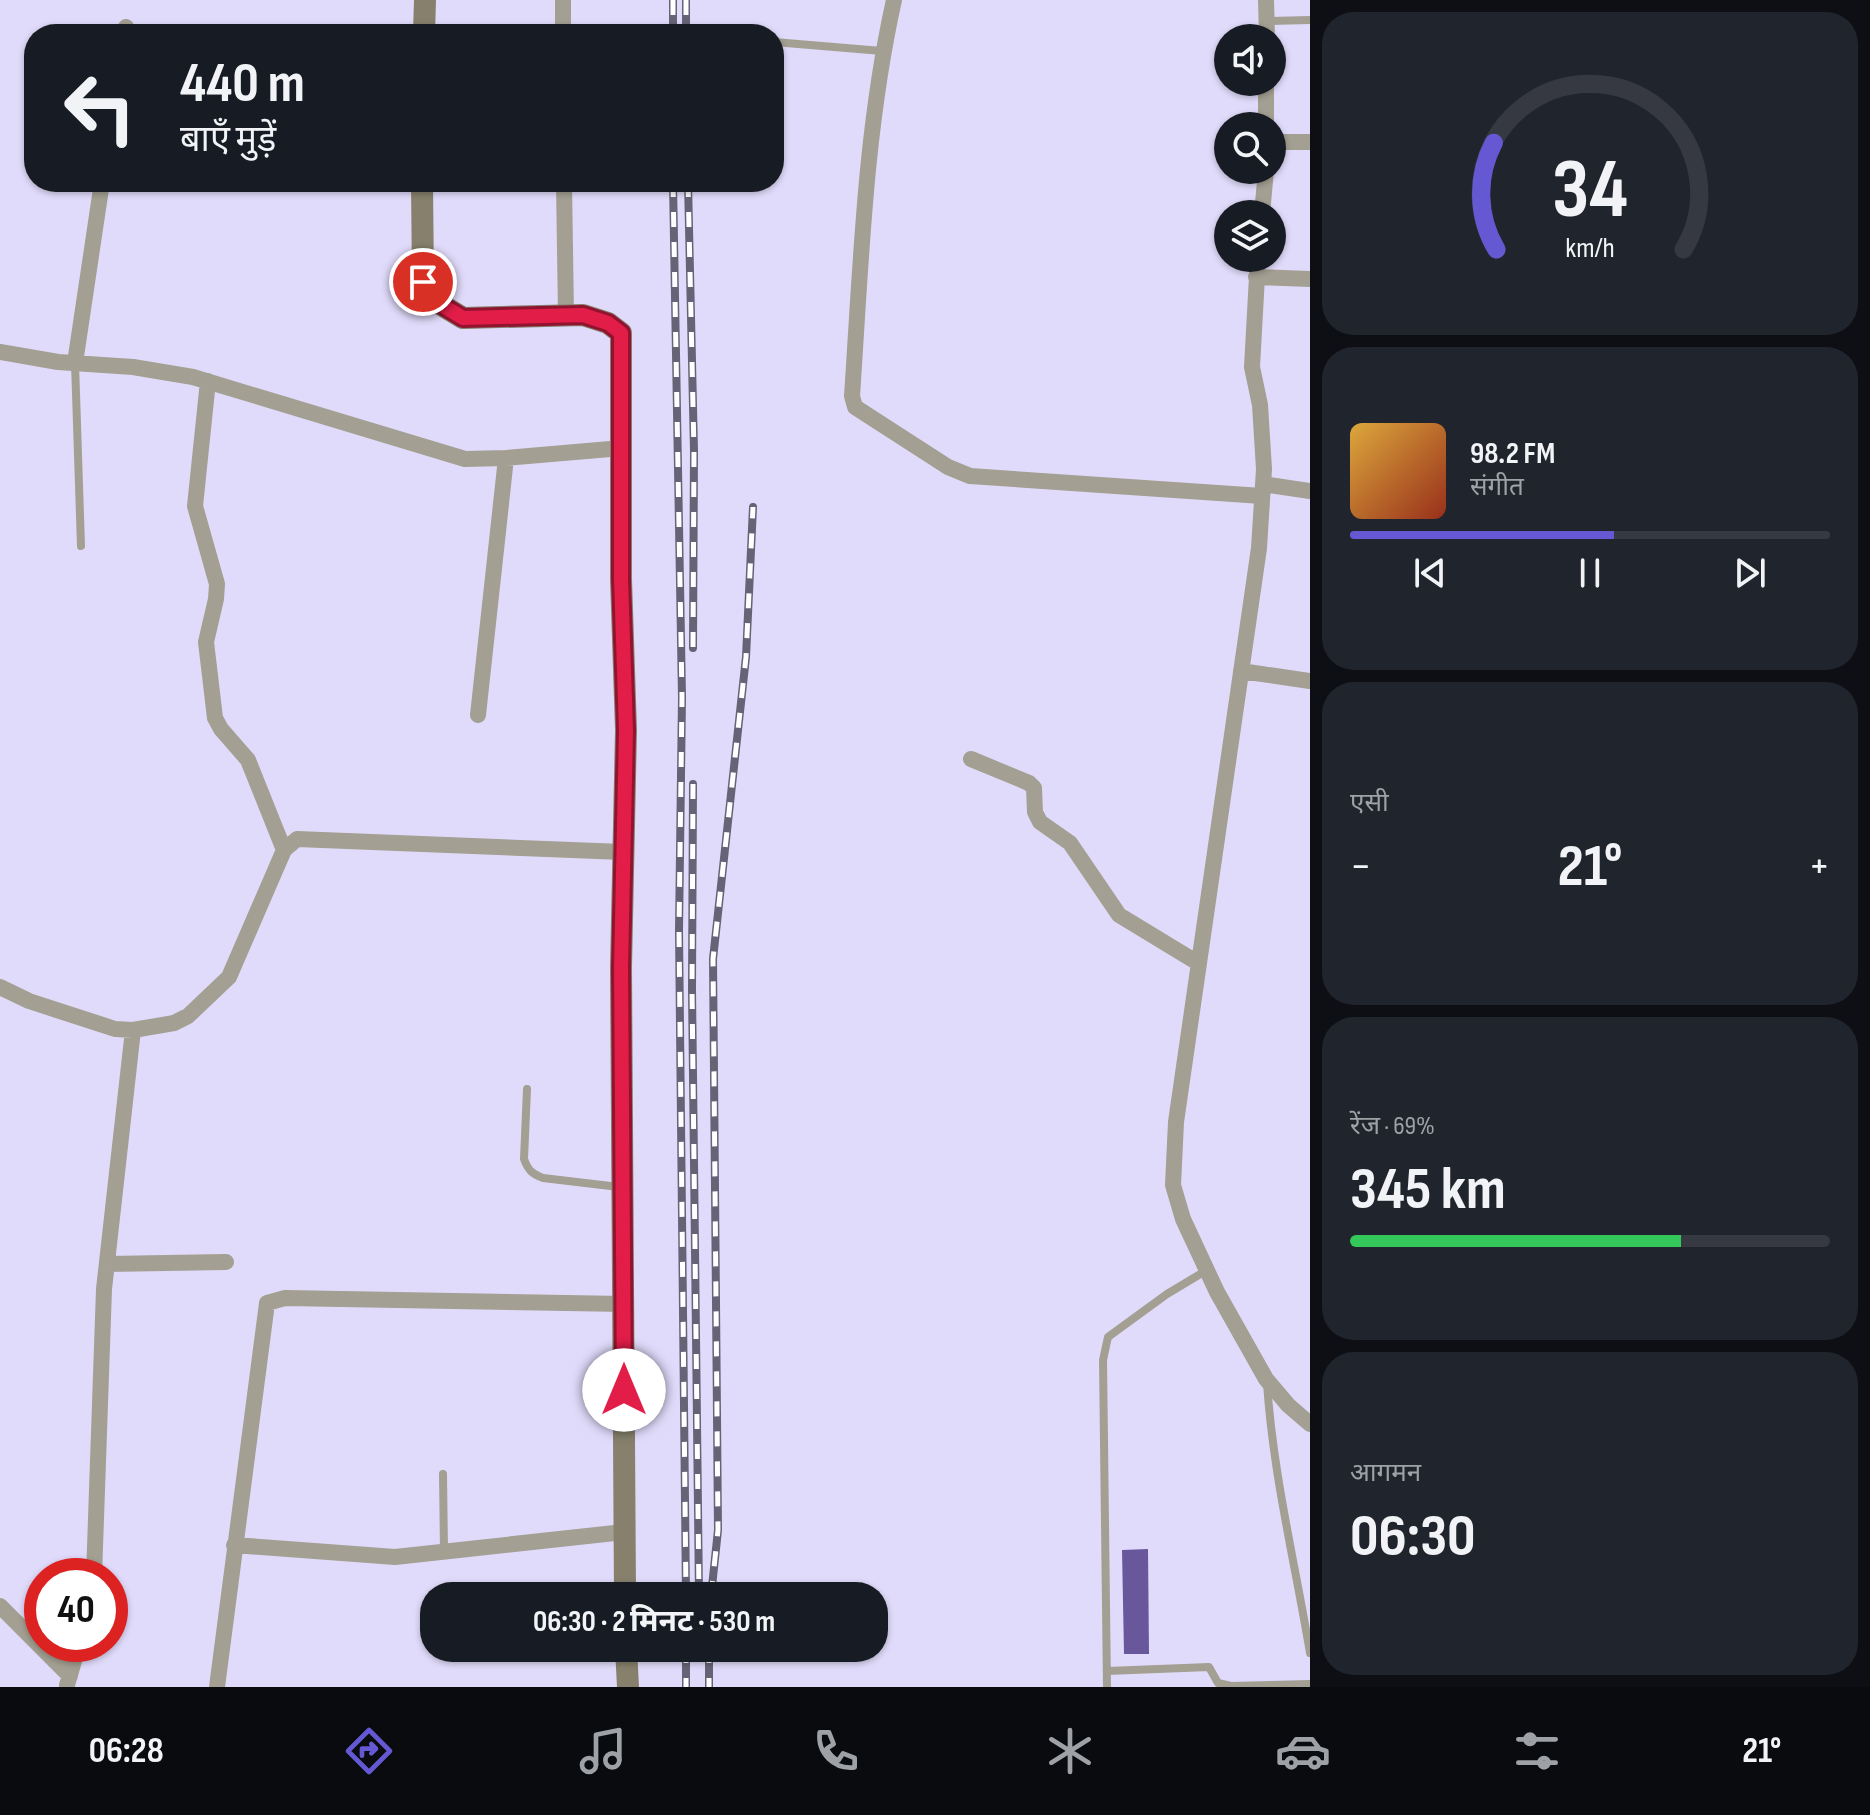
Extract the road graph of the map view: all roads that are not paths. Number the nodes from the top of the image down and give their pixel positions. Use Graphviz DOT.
graph roads {
  1 [pos="425,0"];
  2 [pos="563,0"];
  3 [pos="894,0"];
  4 [pos="1266,0"];
  5 [pos="1310,20"];
  6 [pos="424,24"];
  7 [pos="563,24"];
  8 [pos="1267,24"];
  9 [pos="1286,26"];
  10 [pos="784,43"];
  11 [pos="882,51"];
  12 [pos="1286,142"];
  13 [pos="1310,142"];
  14 [pos="101,192"];
  15 [pos="422,192"];
  16 [pos="564,192"];
  17 [pos="1257,272"];
  18 [pos="1256,277"];
  19 [pos="1310,279"];
  20 [pos="566,316"];
  21 [pos="0,352"];
  22 [pos="75,363"];
  23 [pos="208,381"];
  24 [pos="622,448"];
  25 [pos="506,458"];
  26 [pos="1263,490"];
  27 [pos="1310,491"];
  28 [pos="81,546"];
  29 [pos="1241,671"];
  30 [pos="1310,681"];
  31 [pos="478,715"];
  32 [pos="971,759"];
  33 [pos="284,850"];
  34 [pos="623,852"];
  35 [pos="1198,963"];
  36 [pos="0,987"];
  37 [pos="133,1030"];
  38 [pos="527,1089"];
  39 [pos="623,1187"];
  40 [pos="226,1262"];
  41 [pos="107,1264"];
  42 [pos="1207,1270"];
  43 [pos="624,1304"];
  44 [pos="1266,1379"];
  45 [pos="1310,1424"];
  46 [pos="443,1474"];
  47 [pos="624,1532"];
  48 [pos="234,1545"];
  49 [pos="444,1551"];
  50 [pos="95,1558"];
  51 [pos="625,1582"];
  52 [pos="0,1606"];
  53 [pos="1310,1653"];
  54 [pos="74,1662"];
  55 [pos="627,1662"];
  56 [pos="1107,1671"];
  57 [pos="68,1682"];
  58 [pos="1310,1684"];
  59 [pos="217,1687"];
  60 [pos="628,1687"];
  61 [pos="1107,1687"];
  1 -- 6 [label="street"];
  2 -- 7 [label="street"];
  3 -- 11 [label="street"];
  4 -- 8 [label="street"];
  5 -- 9 [label="lane"];
  10 -- 11 [label="lane"];
  11 -- 26 [label="street"];
  12 -- 13 [label="street"];
  14 -- 22 [label="street"];
  15 -- 20 [label="street"];
  16 -- 20 [label="street"];
  17 -- 18 [label="street"];
  18 -- 19 [label="street"];
  18 -- 26 [label="street"];
  20 -- 24 [label="street"];
  21 -- 22 [label="street"];
  22 -- 23 [label="street"];
  22 -- 28 [label="lane"];
  23 -- 25 [label="street"];
  23 -- 33 [label="street"];
  24 -- 25 [label="street"];
  24 -- 34 [label="street"];
  25 -- 31 [label="street"];
  26 -- 27 [label="street"];
  26 -- 29 [label="street"];
  29 -- 30 [label="street"];
  29 -- 35 [label="street"];
  32 -- 35 [label="street"];
  33 -- 34 [label="street"];
  33 -- 37 [label="street"];
  34 -- 39 [label="street"];
  35 -- 42 [label="street"];
  36 -- 37 [label="street"];
  37 -- 41 [label="street"];
  38 -- 39 [label="lane"];
  39 -- 43 [label="street"];
  40 -- 41 [label="street"];
  41 -- 50 [label="street"];
  42 -- 44 [label="street"];
  42 -- 56 [label="lane"];
  43 -- 47 [label="street"];
  43 -- 48 [label="street"];
  44 -- 45 [label="street"];
  44 -- 53 [label="lane"];
  46 -- 49 [label="lane"];
  47 -- 49 [label="street"];
  47 -- 51 [label="street"];
  48 -- 49 [label="street"];
  48 -- 59 [label="street"];
  52 -- 57 [label="street"];
  54 -- 57 [label="street"];
  55 -- 60 [label="street"];
  56 -- 58 [label="lane"];
  56 -- 61 [label="lane"];
}
